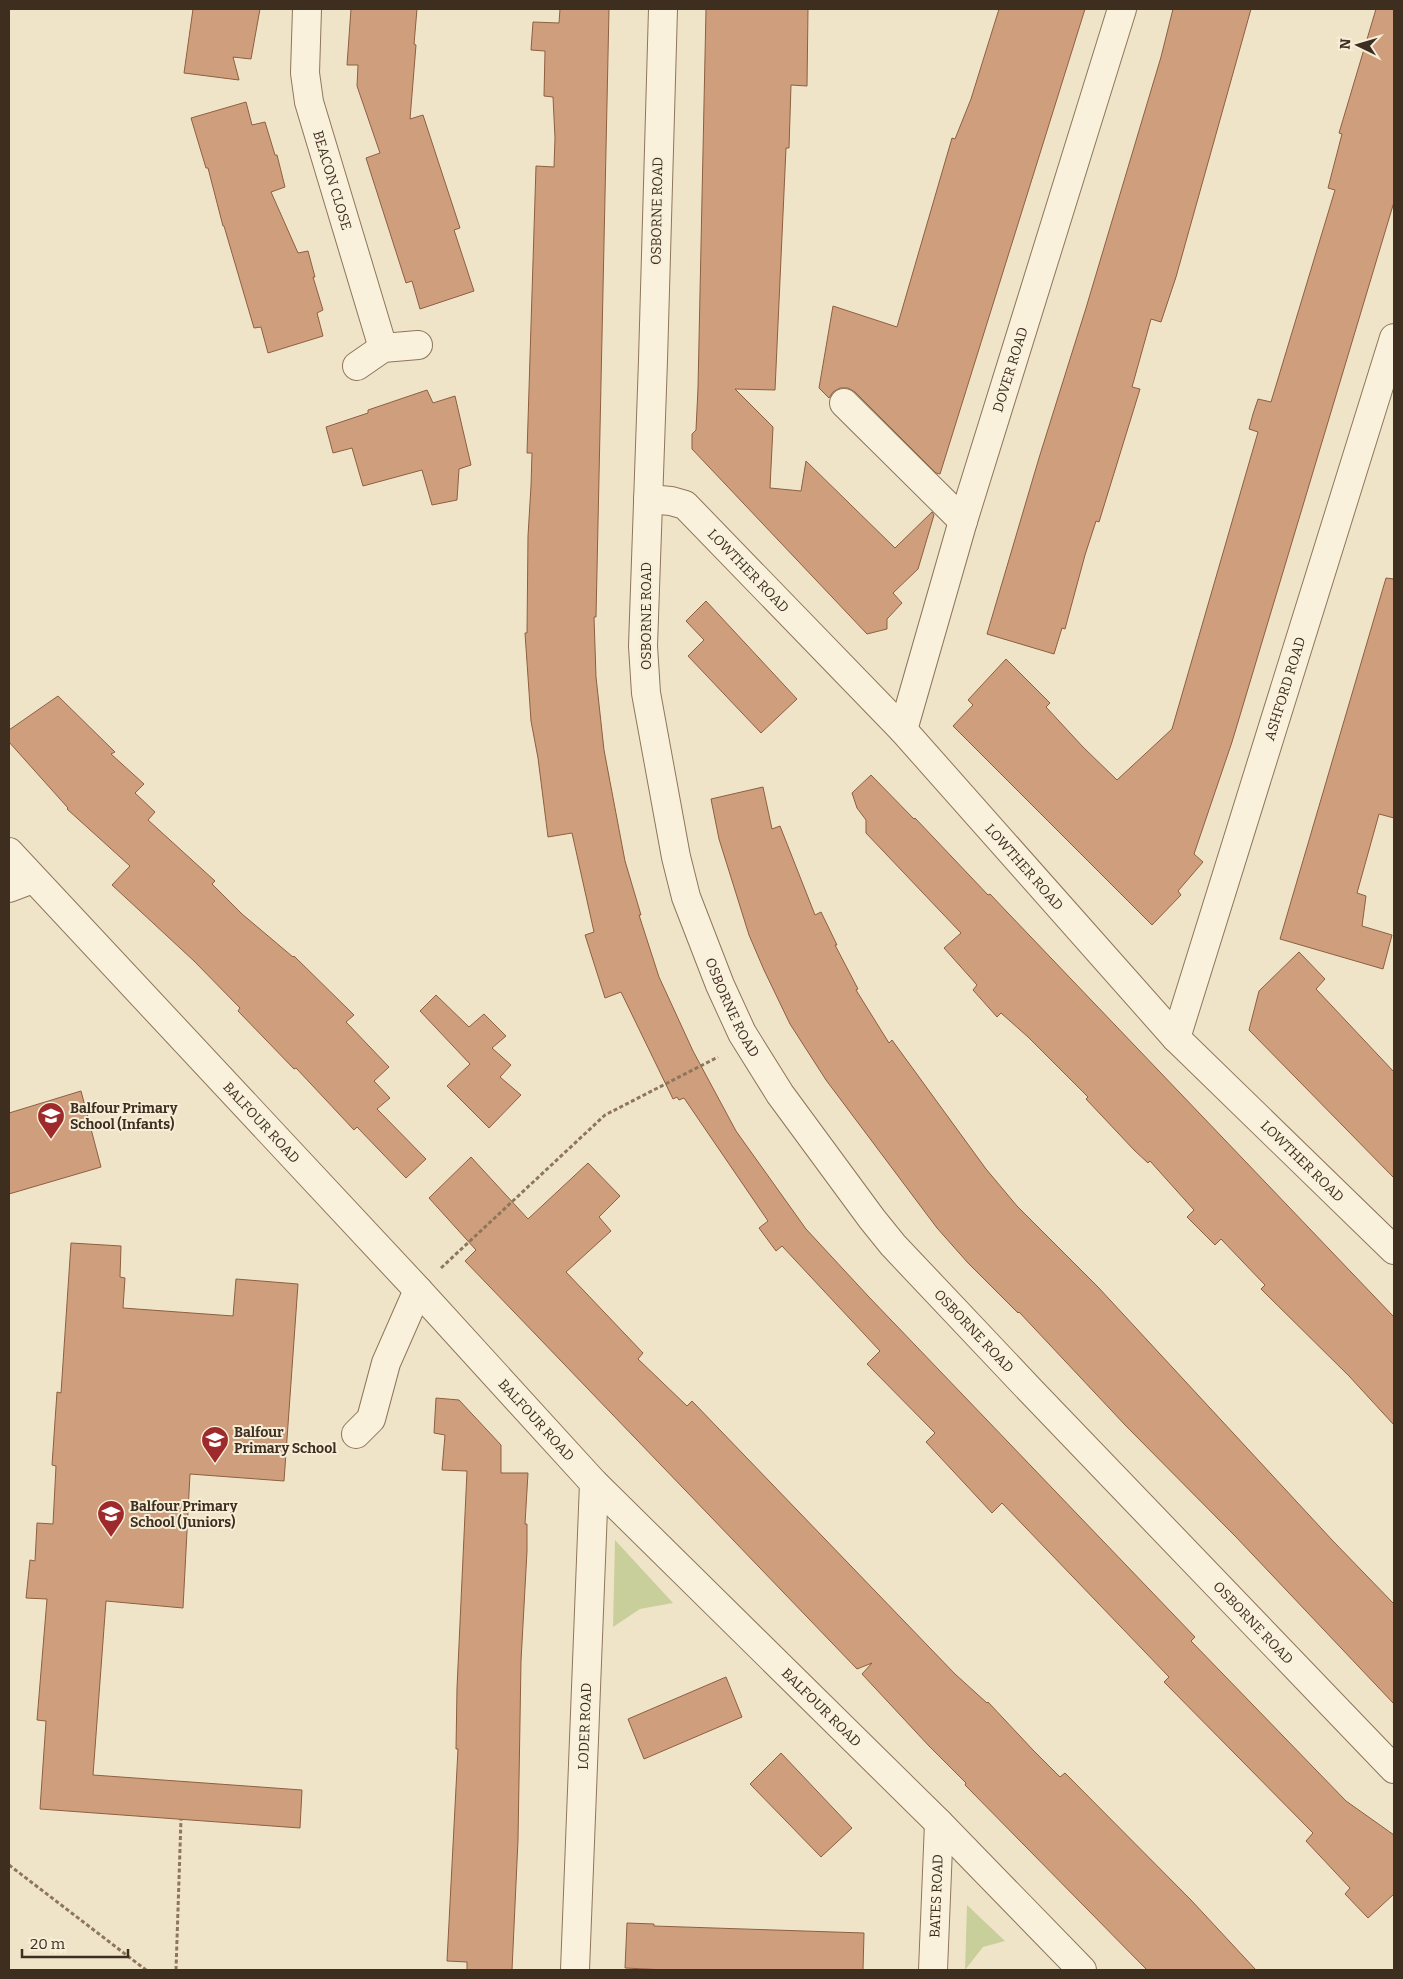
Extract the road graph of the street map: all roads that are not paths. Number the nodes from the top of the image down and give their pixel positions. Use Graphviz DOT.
graph roads {
  1 [pos="307,9"];
  2 [pos="663,9"];
  3 [pos="1122,9"];
  4 [pos="1394,338"];
  5 [pos="418,345"];
  6 [pos="383,348"];
  7 [pos="357,366"];
  8 [pos="844,403"];
  9 [pos="648,499"];
  10 [pos="963,521"];
  11 [pos="902,730"];
  12 [pos="9,852"];
  13 [pos="21,883"];
  14 [pos="1176,1038"];
  15 [pos="1394,1250"];
  16 [pos="418,1290"];
  17 [pos="356,1434"];
  18 [pos="594,1483"];
  19 [pos="1394,1769"];
  20 [pos="939,1823"];
  21 [pos="575,1970"];
  22 [pos="933,1970"];
  23 [pos="1082,1970"];
  1 -- 6 [label="street, BEACON CLOSE"];
  2 -- 9 [label="street, OSBORNE ROAD"];
  3 -- 10 [label="street, DOVER ROAD"];
  4 -- 14 [label="street, ASHFORD ROAD"];
  5 -- 6 [label="street"];
  6 -- 7 [label="street"];
  8 -- 10 [label="street"];
  9 -- 11 [label="street, LOWTHER ROAD"];
  9 -- 19 [label="street, OSBORNE ROAD"];
  10 -- 11 [label="street, DOVER ROAD"];
  11 -- 14 [label="street, LOWTHER ROAD"];
  12 -- 13 [label="street, BALFOUR ROAD"];
  13 -- 16 [label="street, BALFOUR ROAD"];
  14 -- 15 [label="street, LOWTHER ROAD"];
  16 -- 17 [label="street"];
  16 -- 18 [label="street, BALFOUR ROAD"];
  18 -- 20 [label="street, BALFOUR ROAD"];
  18 -- 21 [label="street, LODER ROAD"];
  20 -- 22 [label="street, BATES ROAD"];
  20 -- 23 [label="street, BALFOUR ROAD"];
}
